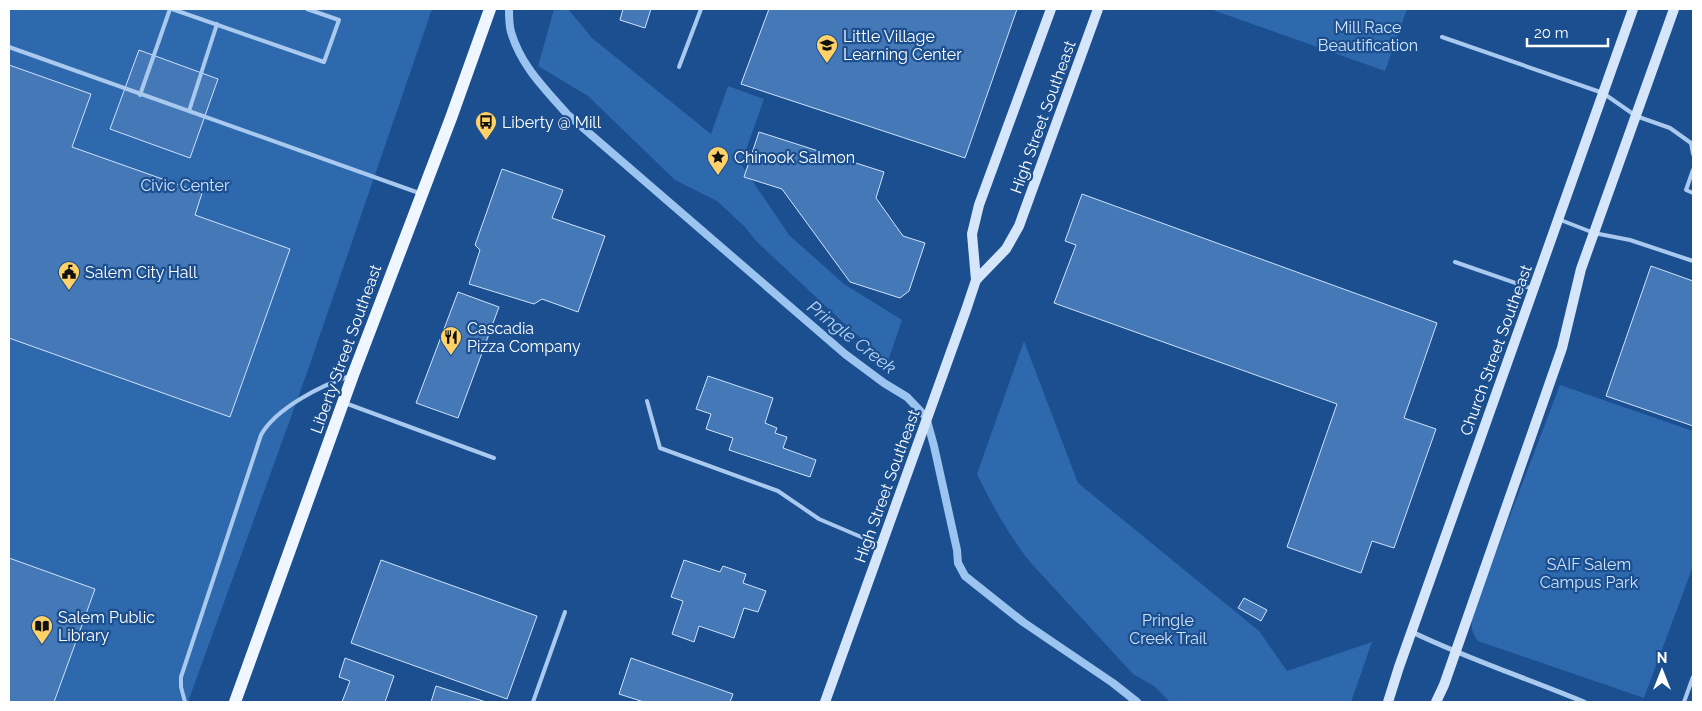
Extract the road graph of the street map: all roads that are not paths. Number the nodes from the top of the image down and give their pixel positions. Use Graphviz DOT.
graph roads {
  1 [pos="171,9"];
  2 [pos="307,9"];
  3 [pos="490,9"];
  4 [pos="701,9"];
  5 [pos="1052,9"];
  6 [pos="1098,9"];
  7 [pos="1634,9"];
  8 [pos="1674,9"];
  9 [pos="217,24"];
  10 [pos="1442,37"];
  11 [pos="9,48"];
  12 [pos="679,67"];
  13 [pos="1603,93"];
  14 [pos="140,95"];
  15 [pos="189,111"];
  16 [pos="1636,116"];
  17 [pos="1692,143"];
  18 [pos="1693,154"];
  19 [pos="1693,170"];
  20 [pos="1693,193"];
  21 [pos="422,194"];
  22 [pos="1558,220"];
  23 [pos="1594,233"];
  24 [pos="1693,261"];
  25 [pos="1455,262"];
  26 [pos="976,280"];
  27 [pos="1534,289"];
  28 [pos="353,375"];
  29 [pos="647,401"];
  30 [pos="343,402"];
  31 [pos="494,458"];
  32 [pos="881,545"];
  33 [pos="565,612"];
  34 [pos="1411,632"];
  35 [pos="1454,652"];
  36 [pos="1693,677"];
  37 [pos="183,701"];
  38 [pos="235,702"];
  39 [pos="533,702"];
  40 [pos="825,702"];
  41 [pos="1388,702"];
  42 [pos="1436,702"];
  43 [pos="1584,702"];
  44 [pos="1684,702"];
  1 -- 9 [label="lane"];
  1 -- 14 [label="lane"];
  2 -- 9 [label="lane"];
  3 -- 21 [label="main road, Liberty Street Southeast"];
  4 -- 12 [label="lane"];
  5 -- 26 [label="street, High Street Southeast"];
  6 -- 26 [label="street, High Street Southeast"];
  7 -- 13 [label="street, Church Street Southeast"];
  8 -- 16 [label="street"];
  9 -- 15 [label="lane"];
  10 -- 13 [label="lane"];
  11 -- 14 [label="lane"];
  13 -- 16 [label="lane"];
  13 -- 22 [label="street, Church Street Southeast"];
  14 -- 15 [label="lane"];
  15 -- 21 [label="lane"];
  16 -- 17 [label="lane"];
  16 -- 23 [label="street"];
  17 -- 18 [label="lane"];
  19 -- 20 [label="lane"];
  21 -- 28 [label="main road, Liberty Street Southeast"];
  22 -- 23 [label="lane"];
  22 -- 27 [label="street, Church Street Southeast"];
  23 -- 24 [label="lane"];
  23 -- 35 [label="street"];
  25 -- 27 [label="lane"];
  26 -- 32 [label="street, High Street Southeast"];
  27 -- 34 [label="street, Church Street Southeast"];
  28 -- 30 [label="main road, Liberty Street Southeast"];
  28 -- 37 [label="lane"];
  29 -- 32 [label="lane"];
  30 -- 31 [label="lane"];
  30 -- 38 [label="main road, Liberty Street Southeast"];
  32 -- 40 [label="street, High Street Southeast"];
  33 -- 39 [label="lane"];
  34 -- 35 [label="street"];
  34 -- 41 [label="street, Church Street Southeast"];
  35 -- 42 [label="street"];
  35 -- 43 [label="street"];
  36 -- 44 [label="lane"];
}
